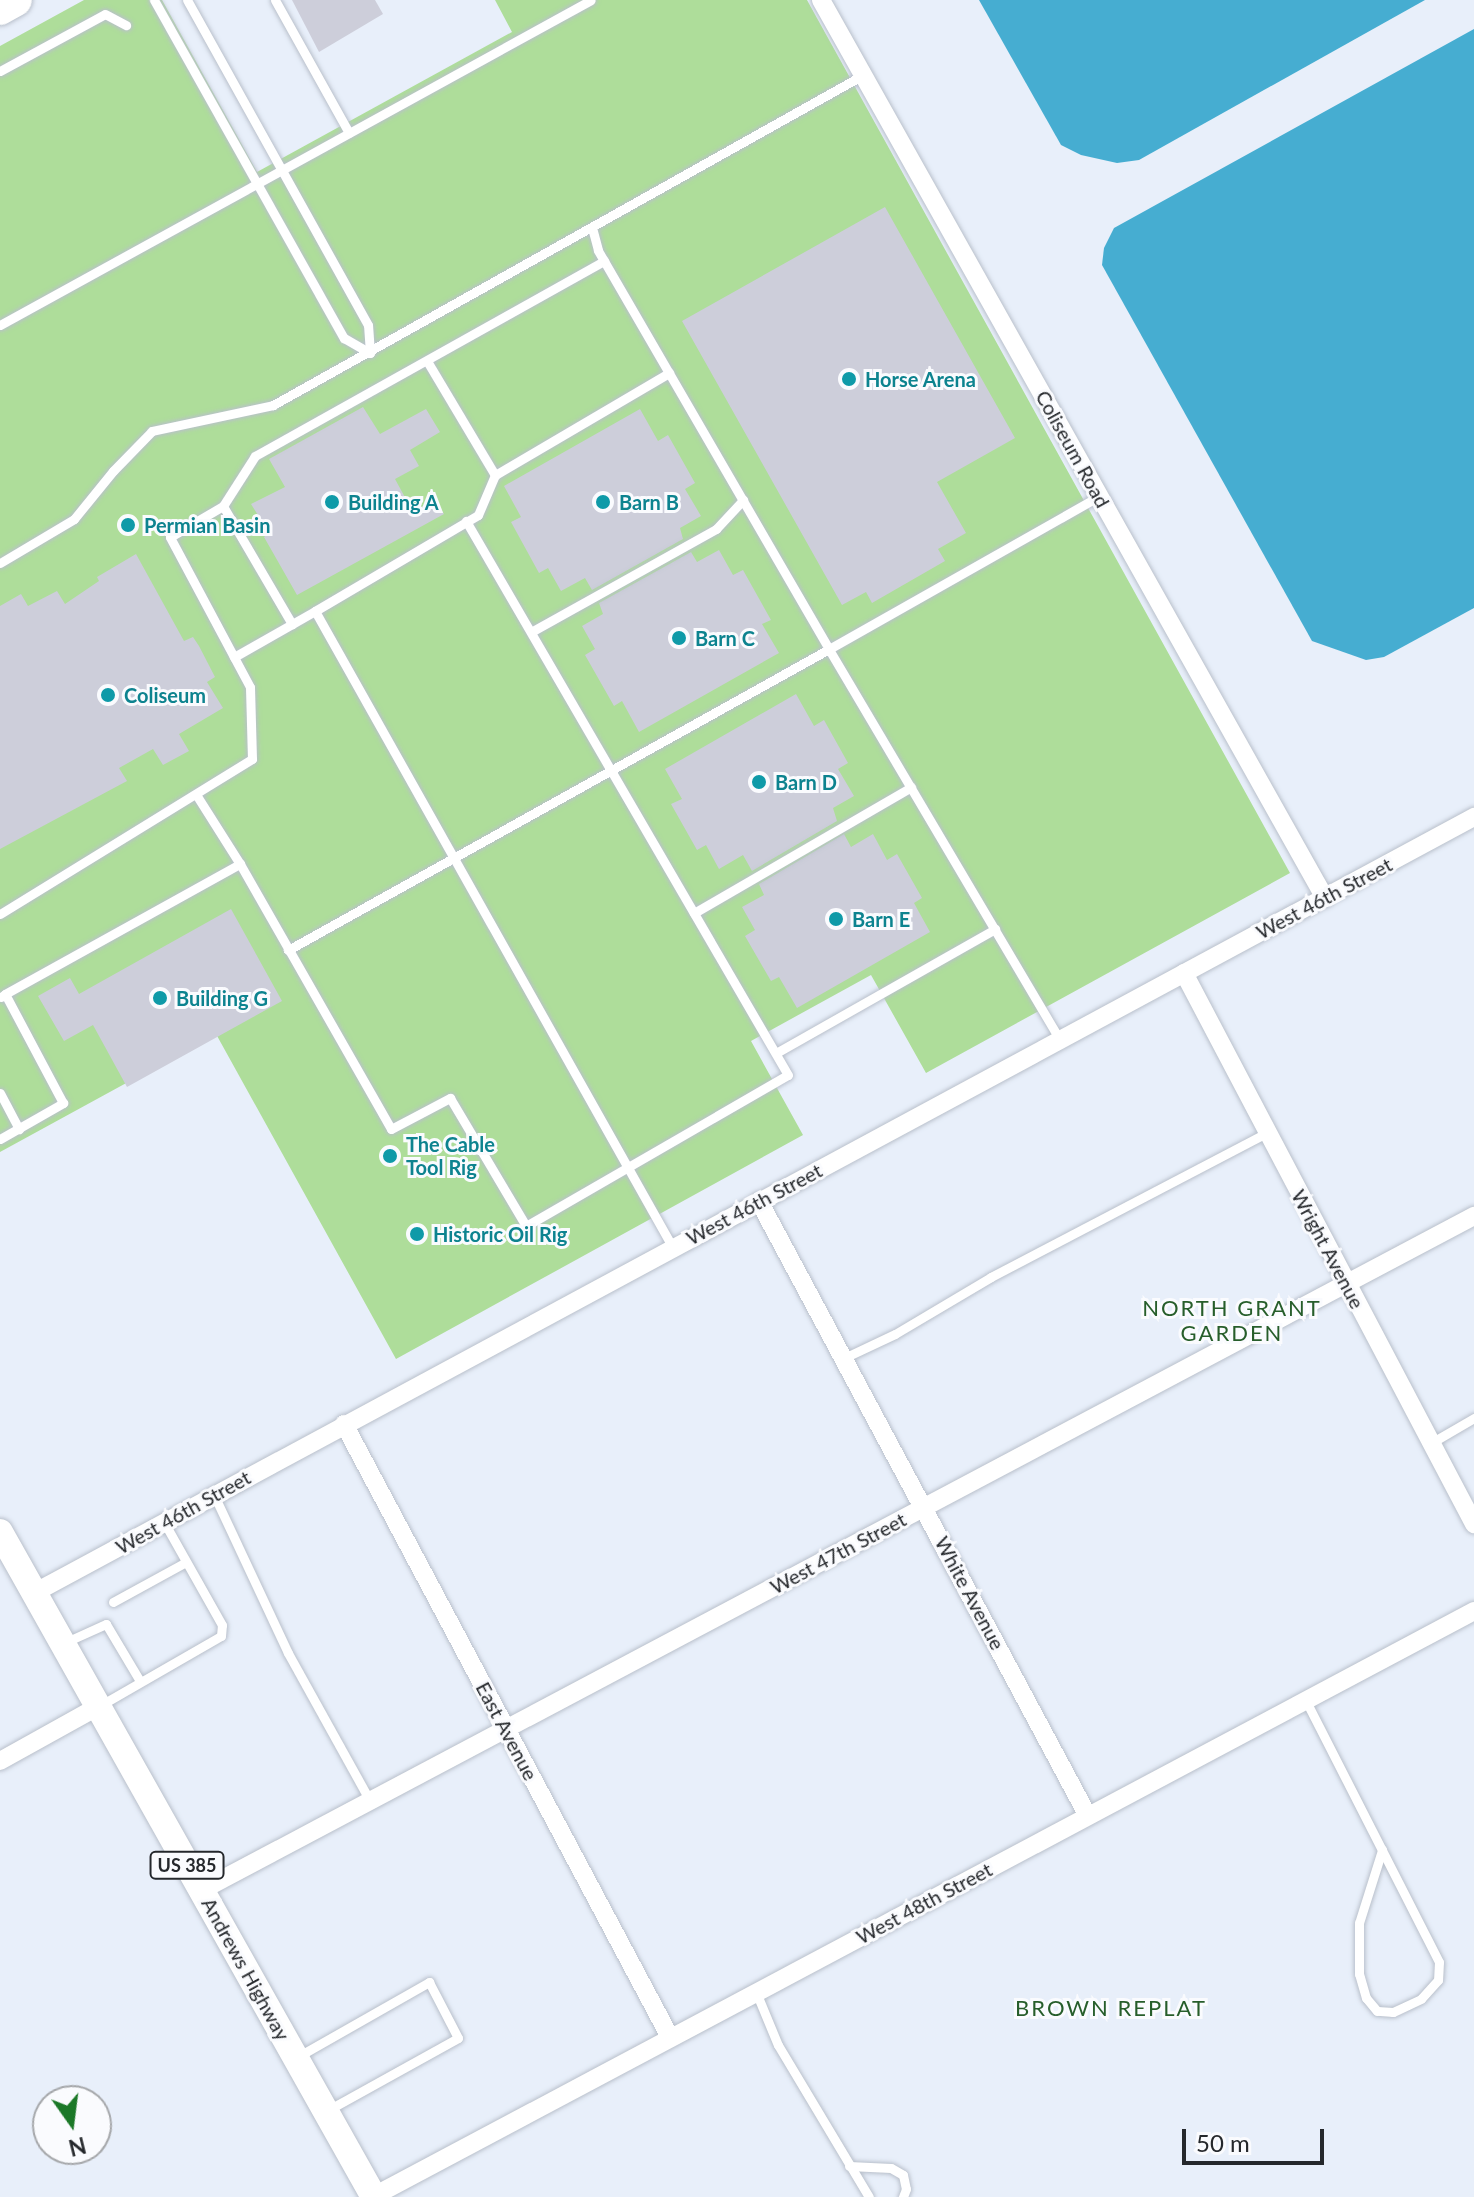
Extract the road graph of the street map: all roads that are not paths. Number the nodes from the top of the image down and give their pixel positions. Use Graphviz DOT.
graph roads {
  1 [pos="16,0"];
  2 [pos="154,0"];
  3 [pos="187,0"];
  4 [pos="275,0"];
  5 [pos="591,0"];
  6 [pos="821,0"];
  7 [pos="0,8"];
  8 [pos="126,25"];
  9 [pos="0,71"];
  10 [pos="863,75"];
  11 [pos="349,133"];
  12 [pos="282,171"];
  13 [pos="259,186"];
  14 [pos="592,228"];
  15 [pos="604,261"];
  16 [pos="0,325"];
  17 [pos="370,353"];
  18 [pos="427,361"];
  19 [pos="669,373"];
  20 [pos="495,475"];
  21 [pos="1099,496"];
  22 [pos="743,500"];
  23 [pos="223,506"];
  24 [pos="466,521"];
  25 [pos="0,563"];
  26 [pos="315,611"];
  27 [pos="292,624"];
  28 [pos="531,632"];
  29 [pos="829,649"];
  30 [pos="234,657"];
  31 [pos="610,768"];
  32 [pos="911,787"];
  33 [pos="197,796"];
  34 [pos="1474,817"];
  35 [pos="453,857"];
  36 [pos="240,864"];
  37 [pos="1325,898"];
  38 [pos="694,913"];
  39 [pos="0,914"];
  40 [pos="995,929"];
  41 [pos="288,950"];
  42 [pos="1184,973"];
  43 [pos="3,996"];
  44 [pos="1060,1040"];
  45 [pos="776,1053"];
  46 [pos="0,1093"];
  47 [pos="19,1129"];
  48 [pos="1267,1133"];
  49 [pos="0,1139"];
  50 [pos="630,1167"];
  51 [pos="759,1201"];
  52 [pos="1474,1216"];
  53 [pos="673,1248"];
  54 [pos="1346,1283"];
  55 [pos="844,1358"];
  56 [pos="1474,1418"];
  57 [pos="344,1424"];
  58 [pos="1431,1443"];
  59 [pos="214,1495"];
  60 [pos="924,1507"];
  61 [pos="164,1522"];
  62 [pos="1474,1524"];
  63 [pos="3,1546"];
  64 [pos="186,1562"];
  65 [pos="34,1593"];
  66 [pos="113,1602"];
  67 [pos="1474,1611"];
  68 [pos="63,1643"];
  69 [pos="140,1681"];
  70 [pos="1306,1701"];
  71 [pos="99,1706"];
  72 [pos="506,1730"];
  73 [pos="0,1761"];
  74 [pos="370,1801"];
  75 [pos="1088,1816"];
  76 [pos="1382,1850"];
  77 [pos="202,1890"];
  78 [pos="756,1992"];
  79 [pos="670,2037"];
  80 [pos="296,2057"];
  81 [pos="326,2111"];
  82 [pos="849,2166"];
  83 [pos="374,2196"];
  84 [pos="869,2197"];
  85 [pos="903,2197"];
  1 -- 7 [label="highway"];
  2 -- 13 [label="lane"];
  3 -- 12 [label="lane"];
  4 -- 11 [label="lane"];
  5 -- 11 [label="lane"];
  6 -- 10 [label="street, Coliseum Road"];
  8 -- 9 [label="lane"];
  10 -- 14 [label="lane"];
  10 -- 21 [label="street, Coliseum Road"];
  11 -- 12 [label="lane"];
  12 -- 13 [label="lane"];
  12 -- 17 [label="lane"];
  13 -- 16 [label="lane"];
  13 -- 17 [label="lane"];
  14 -- 15 [label="lane"];
  14 -- 17 [label="lane"];
  15 -- 18 [label="lane"];
  15 -- 19 [label="lane"];
  17 -- 25 [label="lane"];
  18 -- 20 [label="lane"];
  18 -- 23 [label="lane"];
  19 -- 20 [label="lane"];
  19 -- 22 [label="lane"];
  20 -- 24 [label="lane"];
  21 -- 29 [label="lane"];
  21 -- 37 [label="street, Coliseum Road"];
  22 -- 28 [label="lane"];
  22 -- 29 [label="lane"];
  23 -- 27 [label="lane"];
  23 -- 30 [label="lane"];
  24 -- 26 [label="lane"];
  24 -- 28 [label="lane"];
  26 -- 27 [label="lane"];
  26 -- 35 [label="lane"];
  27 -- 30 [label="lane"];
  28 -- 31 [label="lane"];
  29 -- 31 [label="lane"];
  29 -- 32 [label="lane"];
  30 -- 33 [label="lane"];
  31 -- 35 [label="lane"];
  31 -- 38 [label="lane"];
  32 -- 38 [label="lane"];
  32 -- 40 [label="lane"];
  33 -- 36 [label="lane"];
  33 -- 39 [label="lane"];
  34 -- 37 [label="street, West 46th Street"];
  35 -- 41 [label="lane"];
  35 -- 50 [label="lane"];
  36 -- 41 [label="lane"];
  36 -- 43 [label="lane"];
  37 -- 42 [label="street, West 46th Street"];
  38 -- 45 [label="lane"];
  40 -- 44 [label="lane"];
  40 -- 45 [label="lane"];
  41 -- 50 [label="lane"];
  42 -- 44 [label="street, West 46th Street"];
  42 -- 48 [label="street, Wright Avenue"];
  43 -- 47 [label="lane"];
  44 -- 51 [label="street, West 46th Street"];
  45 -- 50 [label="lane"];
  46 -- 47 [label="lane"];
  47 -- 49 [label="lane"];
  48 -- 54 [label="street, Wright Avenue"];
  48 -- 55 [label="lane"];
  50 -- 53 [label="lane"];
  51 -- 53 [label="street, West 46th Street"];
  51 -- 55 [label="street, White Avenue"];
  52 -- 54 [label="street, West 47th Street"];
  53 -- 57 [label="street, West 46th Street"];
  54 -- 58 [label="street, Wright Avenue"];
  54 -- 60 [label="street, West 47th Street"];
  55 -- 60 [label="street, White Avenue"];
  56 -- 58 [label="lane"];
  57 -- 59 [label="street, West 46th Street"];
  57 -- 72 [label="street, East Avenue"];
  58 -- 62 [label="street, Wright Avenue"];
  59 -- 61 [label="street, West 46th Street"];
  59 -- 74 [label="lane"];
  60 -- 72 [label="street, West 47th Street"];
  60 -- 75 [label="street, White Avenue"];
  61 -- 64 [label="lane"];
  61 -- 65 [label="street, West 46th Street"];
  63 -- 65 [label="main road, Andrews Highway / US 385"];
  64 -- 66 [label="lane"];
  64 -- 69 [label="lane"];
  65 -- 68 [label="main road, Andrews Highway / US 385"];
  67 -- 70 [label="street, West 48th Street"];
  68 -- 69 [label="lane"];
  68 -- 71 [label="main road, Andrews Highway / US 385"];
  69 -- 71 [label="lane"];
  70 -- 75 [label="street, West 48th Street"];
  70 -- 76 [label="lane"];
  71 -- 73 [label="street"];
  71 -- 77 [label="main road, Andrews Highway / US 385"];
  72 -- 74 [label="street, West 47th Street"];
  72 -- 79 [label="street, East Avenue"];
  74 -- 77 [label="street, West 47th Street"];
  75 -- 78 [label="street, West 48th Street"];
  76 -- 76 [label="lane"];
  77 -- 80 [label="main road, Andrews Highway / US 385"];
  78 -- 79 [label="street, West 48th Street"];
  78 -- 82 [label="lane"];
  79 -- 83 [label="street, West 48th Street"];
  80 -- 81 [label="main road, Andrews Highway / US 385"];
  80 -- 81 [label="lane"];
  81 -- 83 [label="main road, Andrews Highway / US 385"];
  82 -- 84 [label="lane"];
  82 -- 85 [label="lane"];
}
